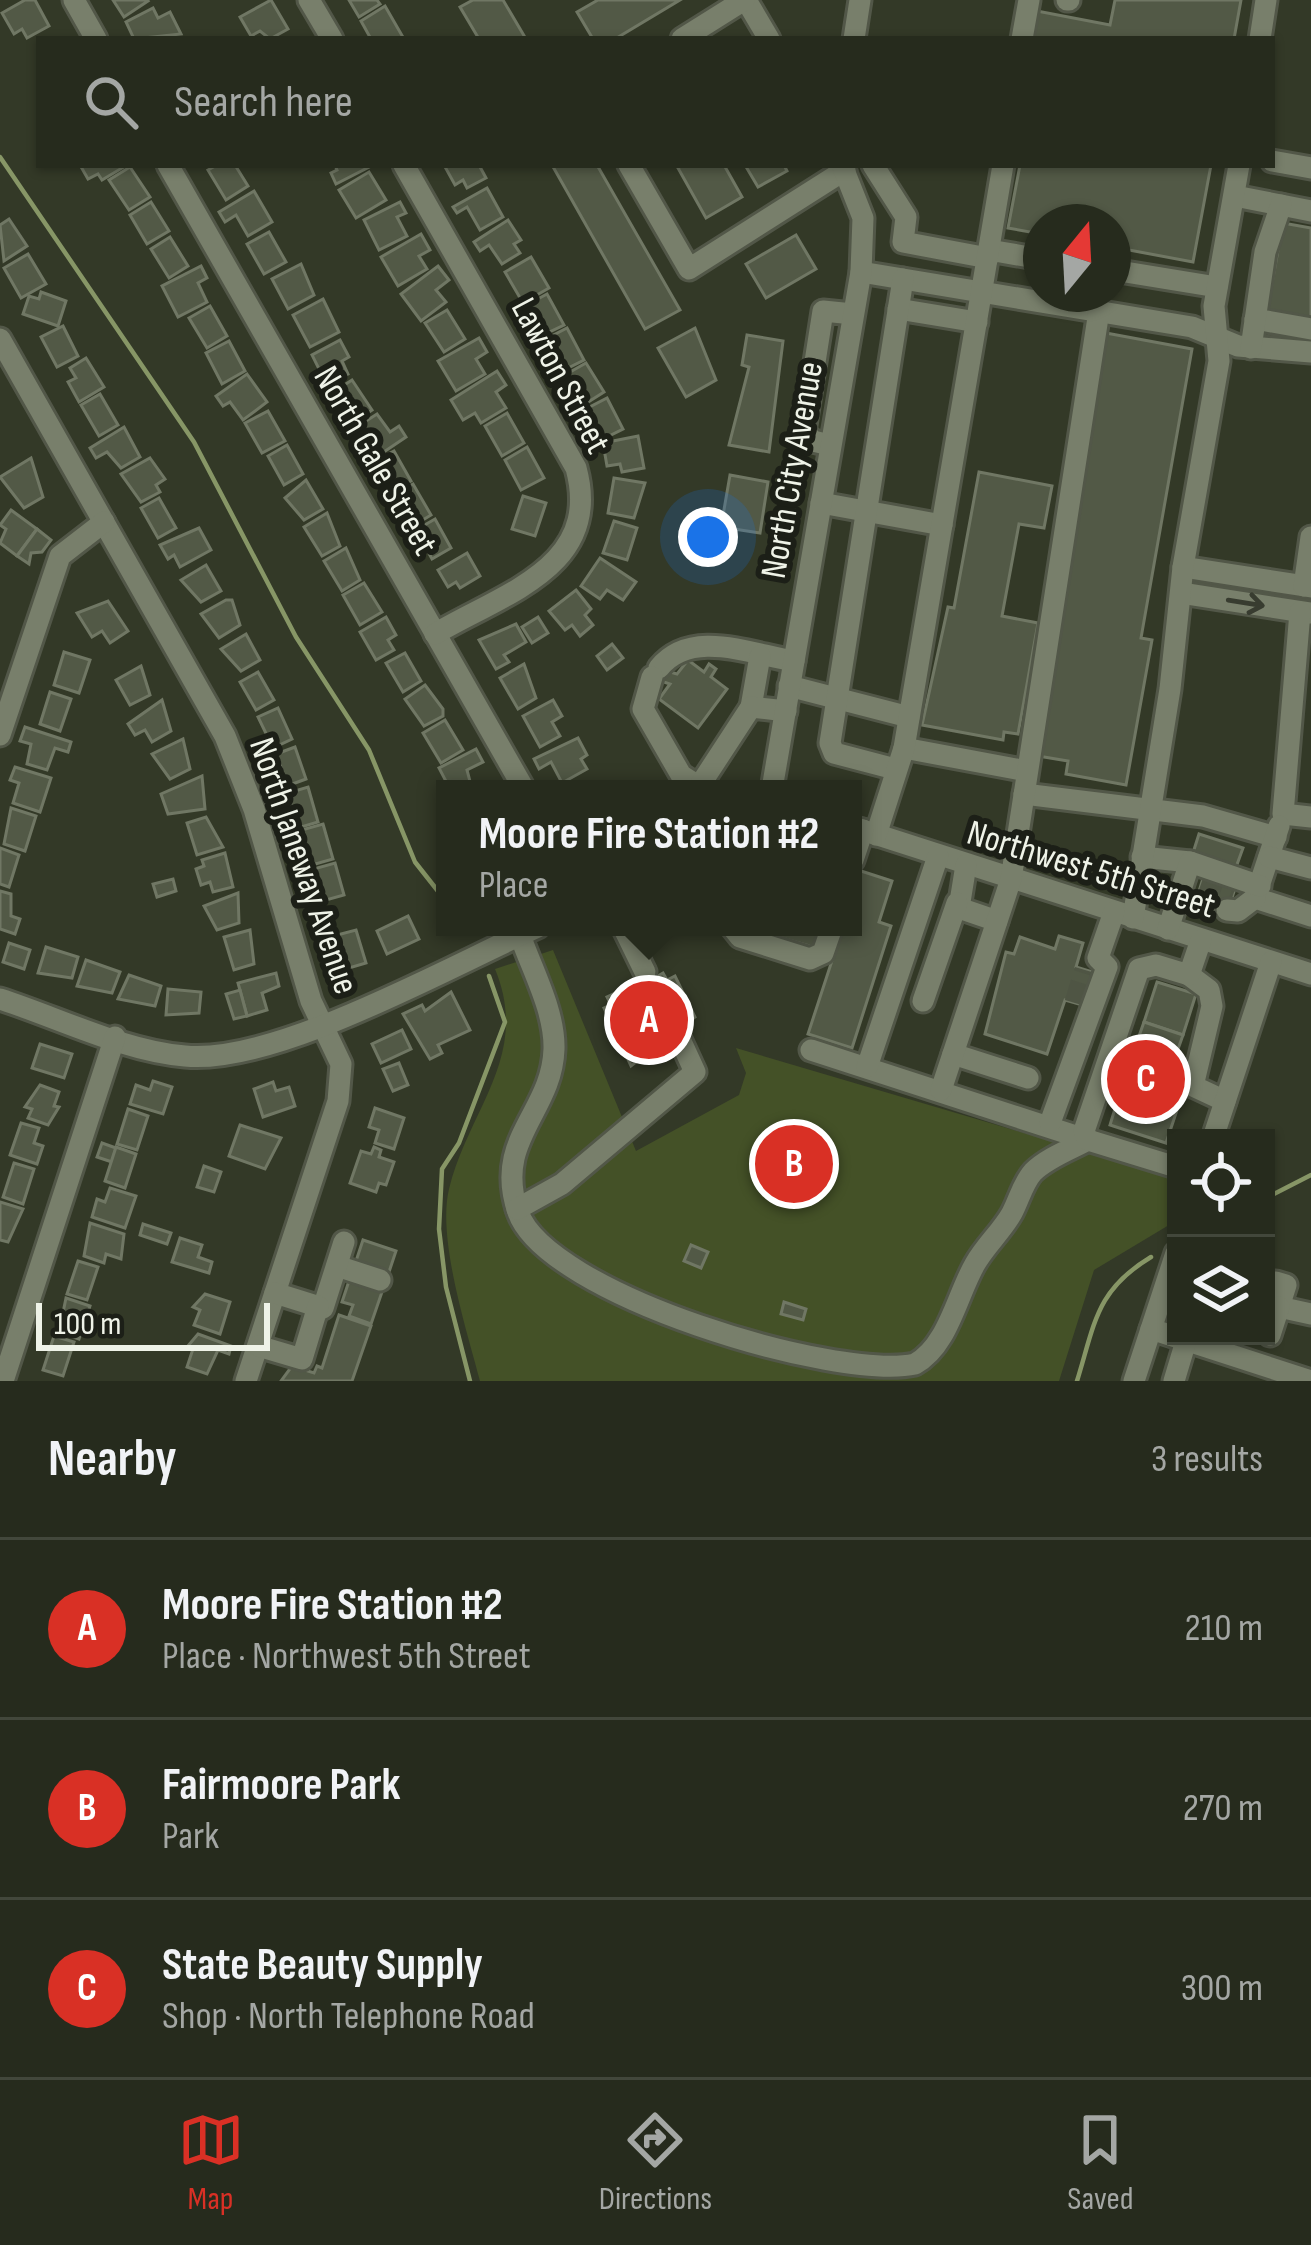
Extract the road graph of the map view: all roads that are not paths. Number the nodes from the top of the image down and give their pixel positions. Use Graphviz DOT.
graph roads {
  1 [pos="74,0"];
  2 [pos="310,0"];
  3 [pos="745,0"];
  4 [pos="860,0"];
  5 [pos="1028,0"];
  6 [pos="1267,0"];
  7 [pos="94,36"];
  8 [pos="330,36"];
  9 [pos="687,36"];
  10 [pos="767,36"];
  11 [pos="854,36"];
  12 [pos="1022,36"];
  13 [pos="1261,36"];
  14 [pos="1275,161"];
  15 [pos="170,168"];
  16 [pos="406,168"];
  17 [pos="631,168"];
  18 [pos="844,168"];
  19 [pos="875,168"];
  20 [pos="1002,168"];
  21 [pos="1239,168"];
  22 [pos="1311,168"];
  23 [pos="1234,196"];
  24 [pos="1281,205"];
  25 [pos="1311,211"];
  26 [pos="988,254"];
  27 [pos="1023,257"];
  28 [pos="860,272"];
  29 [pos="1131,273"];
  30 [pos="903,279"];
  31 [pos="1217,287"];
  32 [pos="993,294"];
  33 [pos="1023,299"];
  34 [pos="898,309"];
  35 [pos="1099,312"];
  36 [pos="1104,312"];
  37 [pos="1256,319"];
  38 [pos="977,322"];
  39 [pos="1311,329"];
  40 [pos="1216,334"];
  41 [pos="0,339"];
  42 [pos="1251,349"];
  43 [pos="1311,352"];
  44 [pos="821,502"];
  45 [pos="867,509"];
  46 [pos="104,522"];
  47 [pos="942,525"];
  48 [pos="1311,538"];
  49 [pos="1183,567"];
  50 [pos="1307,586"];
  51 [pos="1180,592"];
  52 [pos="1305,612"];
  53 [pos="435,634"];
  54 [pos="760,656"];
  55 [pos="794,662"];
  56 [pos="789,686"];
  57 [pos="838,694"];
  58 [pos="751,707"];
  59 [pos="786,711"];
  60 [pos="909,717"];
  61 [pos="0,735"];
  62 [pos="899,758"];
  63 [pos="1028,771"];
  64 [pos="519,780"];
  65 [pos="690,780"];
  66 [pos="706,780"];
  67 [pos="774,780"];
  68 [pos="1024,794"];
  69 [pos="1150,811"];
  70 [pos="1283,814"];
  71 [pos="1311,818"];
  72 [pos="864,831"];
  73 [pos="1272,847"];
  74 [pos="938,856"];
  75 [pos="1142,857"];
  76 [pos="966,866"];
  77 [pos="1311,868"];
  78 [pos="1011,879"];
  79 [pos="1190,885"];
  80 [pos="1245,899"];
  81 [pos="957,903"];
  82 [pos="1123,915"];
  83 [pos="1311,916"];
  84 [pos="997,921"];
  85 [pos="1168,929"];
  86 [pos="518,936"];
  87 [pos="530,936"];
  88 [pos="627,936"];
  89 [pos="739,936"];
  90 [pos="829,936"];
  91 [pos="1201,940"];
  92 [pos="1271,962"];
  93 [pos="645,972"];
  94 [pos="1311,974"];
  95 [pos="1189,975"];
  96 [pos="0,999"];
  97 [pos="923,1001"];
  98 [pos="322,1024"];
  99 [pos="678,1035"];
  100 [pos="115,1037"];
  101 [pos="811,1050"];
  102 [pos="953,1054"];
  103 [pos="867,1067"];
  104 [pos="1028,1078"];
  105 [pos="941,1090"];
  106 [pos="1225,1101"];
  107 [pos="1050,1123"];
  108 [pos="1217,1129"];
  109 [pos="1088,1140"];
  110 [pos="1167,1164"];
  111 [pos="517,1209"];
  112 [pos="344,1242"];
  113 [pos="337,1266"];
  114 [pos="380,1280"];
  115 [pos="1275,1282"];
  116 [pos="275,1292"];
  117 [pos="1167,1298"];
  118 [pos="318,1306"];
  119 [pos="1279,1307"];
  120 [pos="1311,1314"];
  121 [pos="1275,1319"];
  122 [pos="1151,1329"];
  123 [pos="1167,1334"];
  124 [pos="1185,1345"];
  125 [pos="1201,1345"];
  126 [pos="258,1346"];
  127 [pos="1136,1380"];
  128 [pos="3,1381"];
  129 [pos="246,1381"];
  130 [pos="1174,1381"];
  131 [pos="1311,1381"];
  1 -- 7 [label="street"];
  2 -- 8 [label="street"];
  3 -- 9 [label="street"];
  3 -- 10 [label="street"];
  4 -- 11 [label="street"];
  5 -- 12 [label="street"];
  6 -- 13 [label="street"];
  14 -- 22 [label="street"];
  15 -- 53 [label="street, North Gale Street"];
  16 -- 53 [label="street, Lawton Street"];
  17 -- 18 [label="street"];
  18 -- 28 [label="street, North City Avenue"];
  19 -- 26 [label="street"];
  20 -- 26 [label="street"];
  21 -- 23 [label="street"];
  23 -- 24 [label="street"];
  23 -- 31 [label="street"];
  24 -- 25 [label="street"];
  24 -- 37 [label="street"];
  26 -- 27 [label="street"];
  26 -- 32 [label="street"];
  28 -- 30 [label="street"];
  28 -- 44 [label="street, North City Avenue"];
  29 -- 31 [label="street"];
  30 -- 32 [label="street"];
  30 -- 34 [label="street"];
  31 -- 40 [label="street"];
  32 -- 33 [label="street"];
  32 -- 38 [label="street"];
  34 -- 38 [label="street"];
  34 -- 45 [label="street"];
  35 -- 63 [label="street"];
  36 -- 40 [label="street"];
  37 -- 39 [label="street"];
  37 -- 42 [label="street"];
  38 -- 47 [label="street"];
  40 -- 42 [label="street"];
  40 -- 49 [label="street"];
  41 -- 46 [label="street, North Janeway Avenue"];
  42 -- 43 [label="street"];
  44 -- 45 [label="street"];
  44 -- 55 [label="street, North City Avenue"];
  45 -- 47 [label="street"];
  45 -- 57 [label="street"];
  46 -- 61 [label="street"];
  46 -- 98 [label="street, North Janeway Avenue"];
  47 -- 60 [label="street"];
  48 -- 50 [label="street"];
  49 -- 50 [label="street"];
  49 -- 51 [label="street"];
  51 -- 52 [label="street, one-way"];
  51 -- 69 [label="street"];
  52 -- 70 [label="street"];
  53 -- 64 [label="street, North Gale Street"];
  54 -- 55 [label="street"];
  54 -- 58 [label="street"];
  54 -- 65 [label="street"];
  55 -- 56 [label="street, North City Avenue"];
  56 -- 57 [label="street"];
  56 -- 59 [label="street, North City Avenue"];
  57 -- 60 [label="street"];
  57 -- 62 [label="street"];
  58 -- 59 [label="street"];
  58 -- 66 [label="street"];
  59 -- 67 [label="street, North City Avenue"];
  60 -- 62 [label="street"];
  62 -- 63 [label="street"];
  62 -- 72 [label="street"];
  63 -- 68 [label="street"];
  68 -- 69 [label="street"];
  68 -- 78 [label="street"];
  69 -- 73 [label="street"];
  69 -- 75 [label="street"];
  70 -- 71 [label="street"];
  70 -- 73 [label="street"];
  72 -- 74 [label="street, Northwest 5th Street"];
  73 -- 77 [label="street"];
  73 -- 80 [label="street"];
  74 -- 76 [label="street, Northwest 5th Street"];
  74 -- 103 [label="street"];
  75 -- 79 [label="street"];
  75 -- 82 [label="street"];
  76 -- 78 [label="street, Northwest 5th Street"];
  76 -- 81 [label="street"];
  78 -- 82 [label="street, Northwest 5th Street"];
  78 -- 84 [label="street"];
  79 -- 80 [label="street"];
  79 -- 85 [label="street"];
  80 -- 83 [label="street"];
  81 -- 84 [label="street"];
  81 -- 97 [label="street"];
  82 -- 85 [label="street, Northwest 5th Street"];
  82 -- 107 [label="street"];
  84 -- 102 [label="street"];
  85 -- 91 [label="street, Northwest 5th Street"];
  86 -- 98 [label="street"];
  87 -- 111 [label="street"];
  88 -- 93 [label="street"];
  89 -- 90 [label="street"];
  91 -- 92 [label="street, Northwest 5th Street"];
  91 -- 95 [label="street"];
  92 -- 94 [label="street, Northwest 5th Street"];
  92 -- 106 [label="street"];
  95 -- 106 [label="street"];
  95 -- 109 [label="street"];
  96 -- 100 [label="street"];
  98 -- 100 [label="street"];
  98 -- 116 [label="street, North Janeway Avenue"];
  99 -- 111 [label="street"];
  100 -- 128 [label="street"];
  101 -- 103 [label="street"];
  102 -- 104 [label="street"];
  102 -- 105 [label="street"];
  103 -- 105 [label="street"];
  105 -- 107 [label="street"];
  106 -- 108 [label="street"];
  107 -- 109 [label="street"];
  109 -- 110 [label="street"];
  109 -- 111 [label="street"];
  112 -- 113 [label="street"];
  113 -- 114 [label="street"];
  113 -- 118 [label="street"];
  115 -- 119 [label="street"];
  116 -- 118 [label="street"];
  116 -- 126 [label="street, North Janeway Avenue"];
  117 -- 122 [label="street"];
  118 -- 126 [label="street"];
  119 -- 120 [label="street"];
  119 -- 121 [label="street"];
  122 -- 123 [label="street"];
  122 -- 127 [label="street"];
  124 -- 130 [label="street"];
  125 -- 131 [label="street"];
  126 -- 129 [label="street, North Janeway Avenue"];
}
